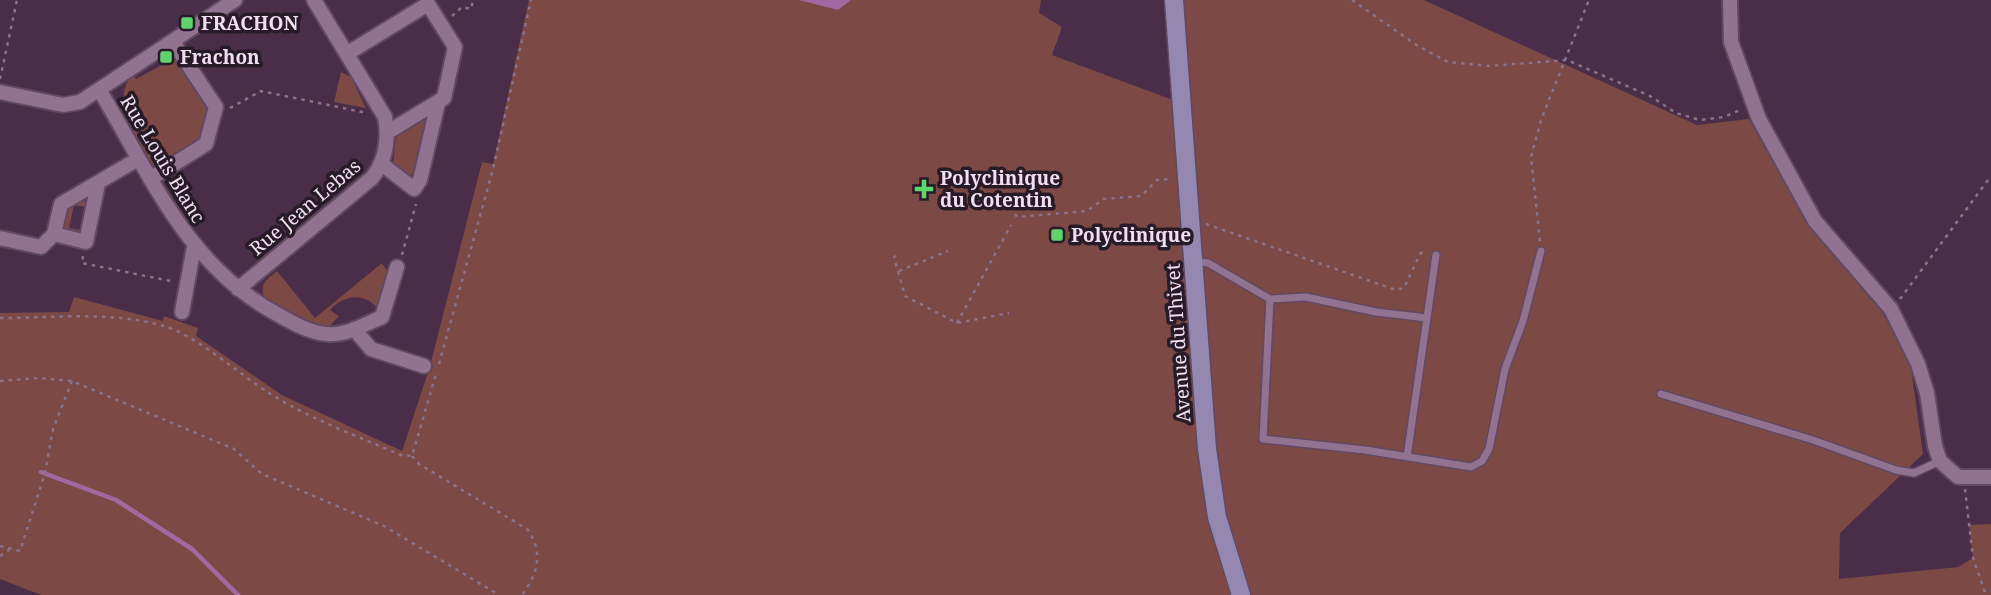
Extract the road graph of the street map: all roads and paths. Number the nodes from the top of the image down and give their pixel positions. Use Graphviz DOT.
graph roads {
  1 [pos="17,0"];
  2 [pos="235,0"];
  3 [pos="314,0"];
  4 [pos="473,0"];
  5 [pos="531,0"];
  6 [pos="1174,0"];
  7 [pos="1352,0"];
  8 [pos="1589,0"];
  9 [pos="1730,0"];
  10 [pos="441,25"];
  11 [pos="173,41"];
  12 [pos="348,53"];
  13 [pos="1567,60"];
  14 [pos="0,79"];
  15 [pos="100,91"];
  16 [pos="0,92"];
  17 [pos="438,103"];
  18 [pos="1754,105"];
  19 [pos="216,107"];
  20 [pos="385,117"];
  21 [pos="387,132"];
  22 [pos="138,159"];
  23 [pos="383,165"];
  24 [pos="1991,176"];
  25 [pos="150,179"];
  26 [pos="1173,179"];
  27 [pos="98,184"];
  28 [pos="414,189"];
  29 [pos="1015,214"];
  30 [pos="1190,218"];
  31 [pos="1011,225"];
  32 [pos="54,234"];
  33 [pos="0,239"];
  34 [pos="86,242"];
  35 [pos="194,247"];
  36 [pos="948,251"];
  37 [pos="1541,251"];
  38 [pos="1436,255"];
  39 [pos="896,256"];
  40 [pos="1193,261"];
  41 [pos="397,267"];
  42 [pos="899,271"];
  43 [pos="187,285"];
  44 [pos="238,289"];
  45 [pos="1270,299"];
  46 [pos="1891,309"];
  47 [pos="182,312"];
  48 [pos="1009,313"];
  49 [pos="0,318"];
  50 [pos="1427,318"];
  51 [pos="957,323"];
  52 [pos="354,329"];
  53 [pos="424,366"];
  54 [pos="0,381"];
  55 [pos="72,382"];
  56 [pos="1661,394"];
  57 [pos="412,456"];
  58 [pos="1407,457"];
  59 [pos="1941,461"];
  60 [pos="1991,477"];
  61 [pos="1964,479"];
  62 [pos="0,546"];
  63 [pos="10,549"];
  64 [pos="0,556"];
  65 [pos="499,595"];
  66 [pos="522,595"];
  67 [pos="1241,595"];
  68 [pos="1986,595"];
  1 -- 14 [label="path"];
  2 -- 11 [label="street"];
  3 -- 12 [label="street, Rue Jean Lebas"];
  4 -- 10 [label="path"];
  5 -- 57 [label="path"];
  6 -- 30 [label="main road, Avenue du Thivet"];
  7 -- 13 [label="path"];
  8 -- 13 [label="path"];
  9 -- 18 [label="street"];
  10 -- 12 [label="street"];
  10 -- 17 [label="street"];
  11 -- 15 [label="street"];
  11 -- 19 [label="street"];
  12 -- 20 [label="street, Rue Jean Lebas"];
  13 -- 18 [label="path"];
  13 -- 37 [label="path"];
  15 -- 16 [label="street"];
  15 -- 22 [label="street, Rue Louis Blanc"];
  17 -- 21 [label="street"];
  17 -- 28 [label="street"];
  18 -- 46 [label="street"];
  19 -- 20 [label="path"];
  19 -- 25 [label="street"];
  20 -- 21 [label="street, Rue Jean Lebas"];
  21 -- 23 [label="street, Rue Jean Lebas"];
  22 -- 25 [label="street, Rue Louis Blanc"];
  22 -- 27 [label="street"];
  23 -- 28 [label="street"];
  23 -- 44 [label="street, Rue Jean Lebas"];
  24 -- 46 [label="path"];
  25 -- 35 [label="street, Rue Louis Blanc"];
  26 -- 29 [label="path"];
  27 -- 32 [label="street"];
  27 -- 34 [label="street"];
  28 -- 41 [label="path"];
  30 -- 38 [label="path"];
  30 -- 40 [label="main road, Avenue du Thivet"];
  31 -- 51 [label="path"];
  32 -- 33 [label="street"];
  32 -- 34 [label="street"];
  34 -- 43 [label="path"];
  35 -- 43 [label="street, Rue Louis Blanc"];
  35 -- 44 [label="street, Rue Louis Blanc"];
  36 -- 42 [label="path"];
  37 -- 58 [label="lane"];
  38 -- 50 [label="lane"];
  39 -- 42 [label="path"];
  40 -- 45 [label="lane"];
  40 -- 67 [label="main road, Avenue du Thivet"];
  41 -- 52 [label="street, Rue Louis Blanc"];
  42 -- 51 [label="path"];
  43 -- 47 [label="street, Rue Louis Blanc"];
  44 -- 52 [label="street, Rue Louis Blanc"];
  45 -- 50 [label="lane"];
  45 -- 58 [label="lane"];
  46 -- 59 [label="street"];
  48 -- 51 [label="path"];
  49 -- 57 [label="path"];
  50 -- 58 [label="lane"];
  52 -- 53 [label="street"];
  54 -- 55 [label="path"];
  55 -- 63 [label="path"];
  55 -- 65 [label="path"];
  56 -- 59 [label="lane"];
  57 -- 66 [label="path"];
  59 -- 61 [label="street"];
  60 -- 61 [label="street"];
  61 -- 68 [label="path"];
  62 -- 63 [label="path"];
  63 -- 64 [label="path"];
}
